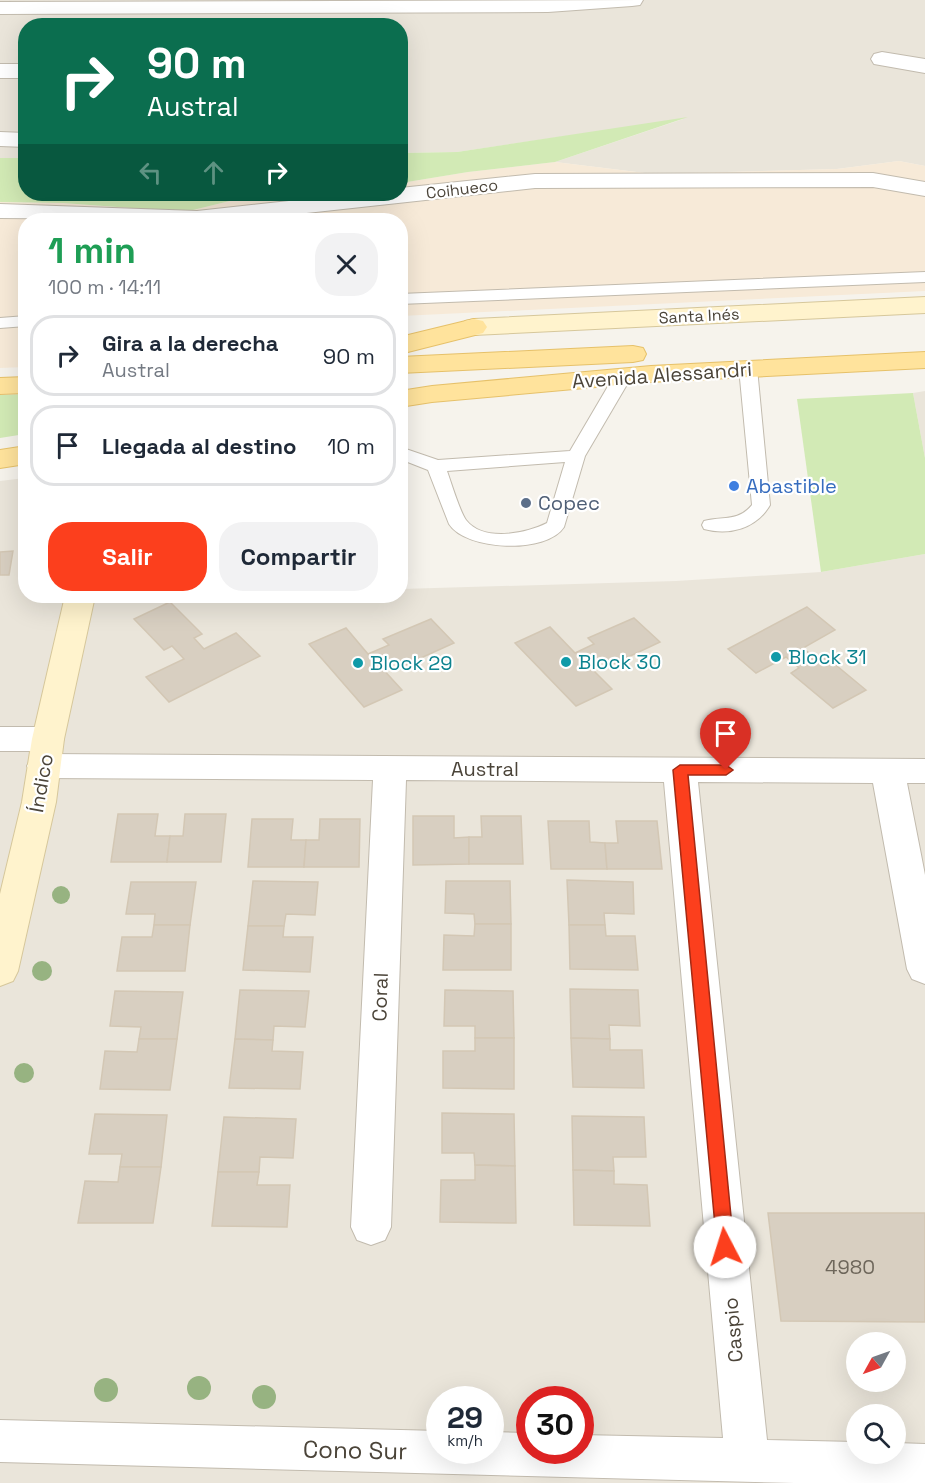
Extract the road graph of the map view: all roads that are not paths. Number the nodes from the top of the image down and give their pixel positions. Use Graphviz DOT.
graph roads {
  1 [pos="633,0"];
  2 [pos="413,4"];
  3 [pos="154,5"];
  4 [pos="0,8"];
  5 [pos="882,59"];
  6 [pos="925,66"];
  7 [pos="0,71"];
  8 [pos="18,71"];
  9 [pos="0,139"];
  10 [pos="18,140"];
  11 [pos="925,189"];
  12 [pos="408,195"];
  13 [pos="352,201"];
  14 [pos="0,211"];
  15 [pos="56,213"];
  16 [pos="243,213"];
  17 [pos="925,277"];
  18 [pos="408,299"];
  19 [pos="925,305"];
  20 [pos="18,322"];
  21 [pos="0,323"];
  22 [pos="474,327"];
  23 [pos="408,331"];
  24 [pos="925,339"];
  25 [pos="408,344"];
  26 [pos="925,360"];
  27 [pos="408,365"];
  28 [pos="747,368"];
  29 [pos="623,376"];
  30 [pos="18,385"];
  31 [pos="0,386"];
  32 [pos="408,398"];
  33 [pos="408,455"];
  34 [pos="18,456"];
  35 [pos="576,456"];
  36 [pos="0,459"];
  37 [pos="436,466"];
  38 [pos="711,525"];
  39 [pos="78,603"];
  40 [pos="0,739"];
  41 [pos="46,753"];
  42 [pos="390,768"];
  43 [pos="680,770"];
  44 [pos="888,771"];
  45 [pos="925,771"];
  46 [pos="925,969"];
  47 [pos="0,971"];
  48 [pos="370,1227"];
  49 [pos="0,1441"];
  50 [pos="747,1460"];
  51 [pos="925,1464"];
  1 -- 2 [label="street"];
  2 -- 3 [label="street"];
  3 -- 4 [label="street"];
  5 -- 6 [label="street"];
  7 -- 8 [label="street"];
  9 -- 10 [label="street"];
  11 -- 12 [label="street, Coihueco"];
  13 -- 16 [label="street, Coihueco"];
  14 -- 15 [label="street, Coihueco"];
  17 -- 18 [label="lane"];
  19 -- 22 [label="main road, Santa Inés"];
  20 -- 21 [label="lane"];
  22 -- 23 [label="main road"];
  22 -- 25 [label="main road"];
  24 -- 27 [label="main road, Avenida Alessandri"];
  26 -- 28 [label="main road, Avenida Alessandri"];
  28 -- 29 [label="main road, Avenida Alessandri"];
  28 -- 38 [label="lane"];
  29 -- 32 [label="main road, Avenida Alessandri"];
  29 -- 35 [label="lane"];
  30 -- 31 [label="main road"];
  33 -- 37 [label="lane"];
  34 -- 36 [label="main road"];
  35 -- 37 [label="lane"];
  35 -- 37 [label="lane"];
  39 -- 41 [label="main road, Índico"];
  40 -- 41 [label="street, Austral"];
  41 -- 42 [label="street, Austral"];
  41 -- 47 [label="main road, Índico"];
  42 -- 43 [label="street, Austral"];
  42 -- 48 [label="street, Coral"];
  43 -- 44 [label="street, Austral"];
  43 -- 50 [label="street, Caspio"];
  44 -- 45 [label="street, Austral"];
  44 -- 46 [label="street"];
  49 -- 50 [label="street, Cono Sur"];
  50 -- 51 [label="street, Cono Sur"];
}
